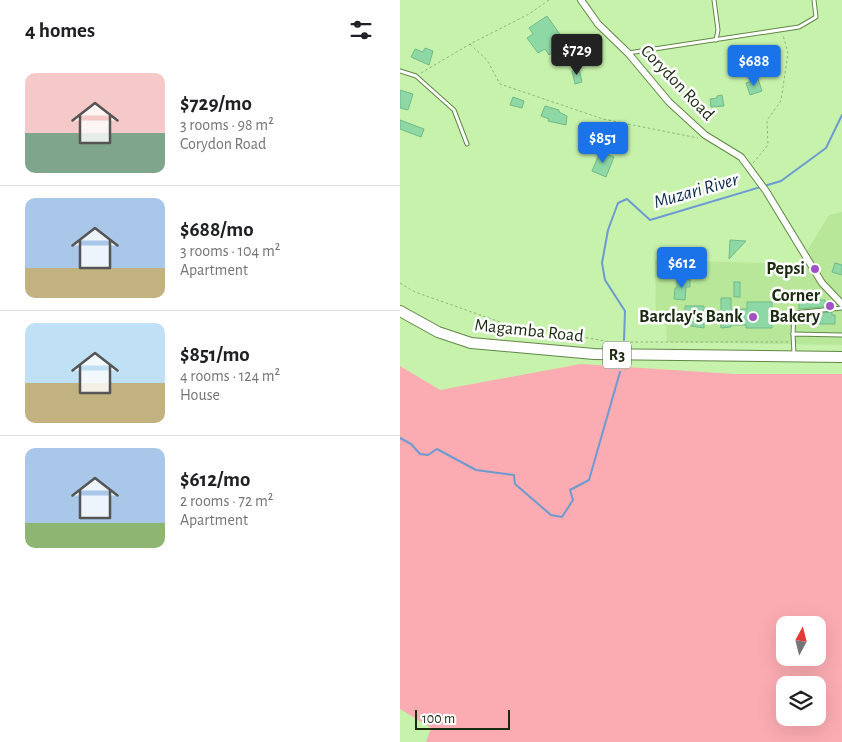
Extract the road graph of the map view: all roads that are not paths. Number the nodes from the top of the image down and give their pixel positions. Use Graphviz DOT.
graph roads {
  1 [pos="581,0"];
  2 [pos="714,0"];
  3 [pos="814,0"];
  4 [pos="716,40"];
  5 [pos="628,53"];
  6 [pos="400,71"];
  7 [pos="467,144"];
  8 [pos="842,304"];
  9 [pos="842,308"];
  10 [pos="400,311"];
  11 [pos="793,334"];
  12 [pos="842,335"];
  13 [pos="794,357"];
  14 [pos="842,357"];
  1 -- 5 [label="street, Corydon Road"];
  2 -- 4 [label="lane"];
  3 -- 4 [label="lane"];
  4 -- 5 [label="lane"];
  5 -- 8 [label="street, Corydon Road"];
  6 -- 7 [label="lane"];
  9 -- 11 [label="lane"];
  10 -- 13 [label="highway, Magamba Road / R3"];
  11 -- 12 [label="lane"];
  11 -- 13 [label="lane"];
  13 -- 14 [label="highway, Magamba Road / R3"];
}
